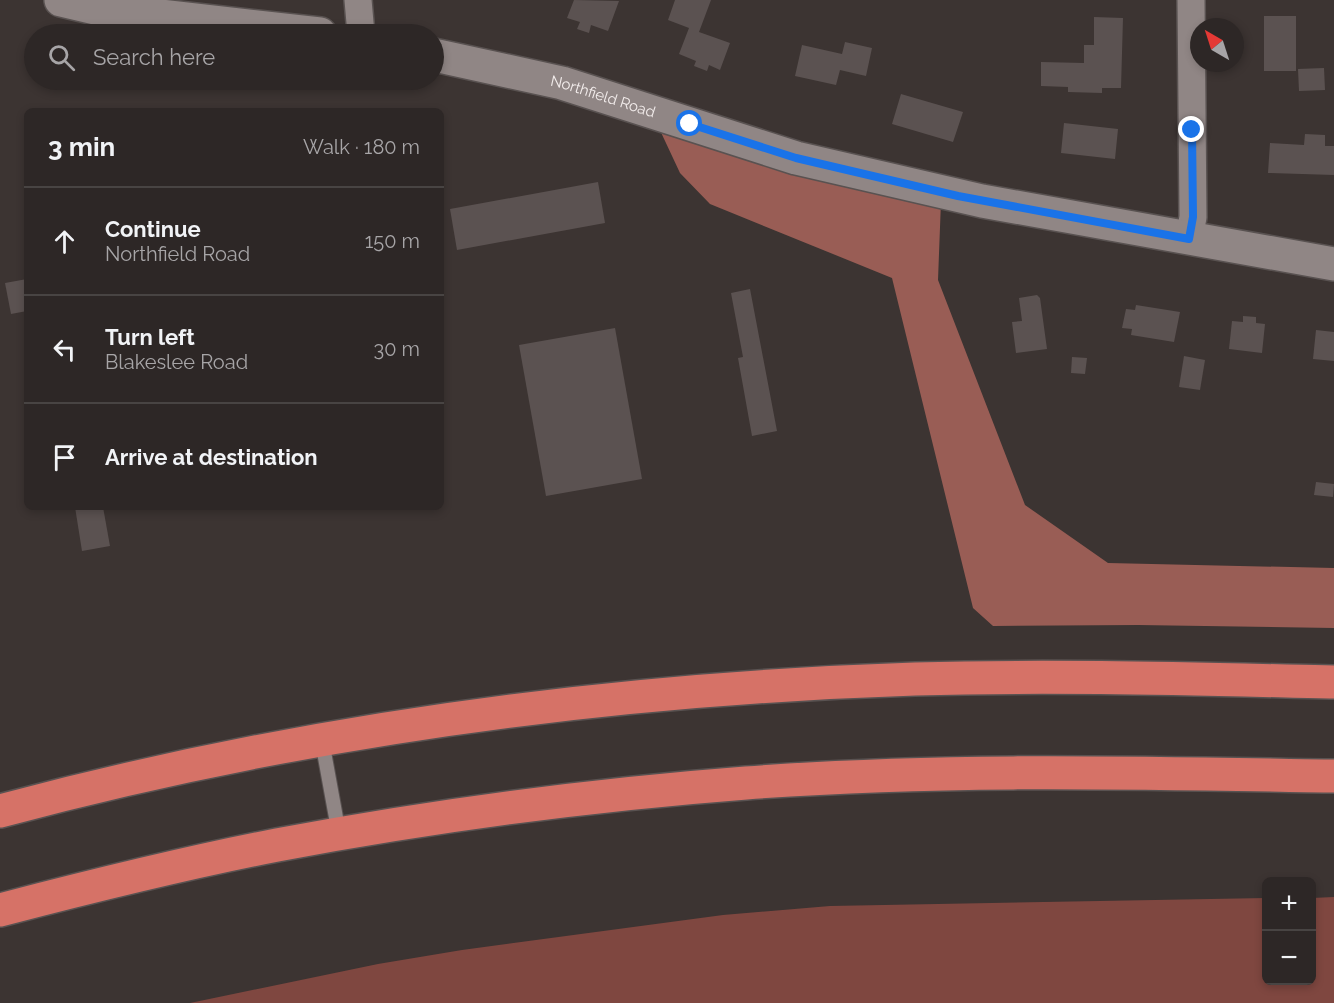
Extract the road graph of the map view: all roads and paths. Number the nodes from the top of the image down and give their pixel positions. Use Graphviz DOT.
graph roads {
  1 [pos="61,0"];
  2 [pos="358,0"];
  3 [pos="1191,0"];
  4 [pos="232,24"];
  5 [pos="360,24"];
  6 [pos="444,57"];
  7 [pos="1189,239"];
  8 [pos="1334,264"];
  9 [pos="1334,682"];
  10 [pos="322,741"];
  11 [pos="1334,776"];
  12 [pos="0,811"];
  13 [pos="339,834"];
  14 [pos="0,910"];
  1 -- 4 [label="street"];
  2 -- 5 [label="street"];
  3 -- 7 [label="street"];
  6 -- 7 [label="street, Northfield Road"];
  7 -- 8 [label="street, Northfield Road"];
  9 -- 10 [label="highway"];
  10 -- 12 [label="highway"];
  10 -- 13 [label="lane"];
  11 -- 13 [label="highway"];
  13 -- 14 [label="highway"];
}
